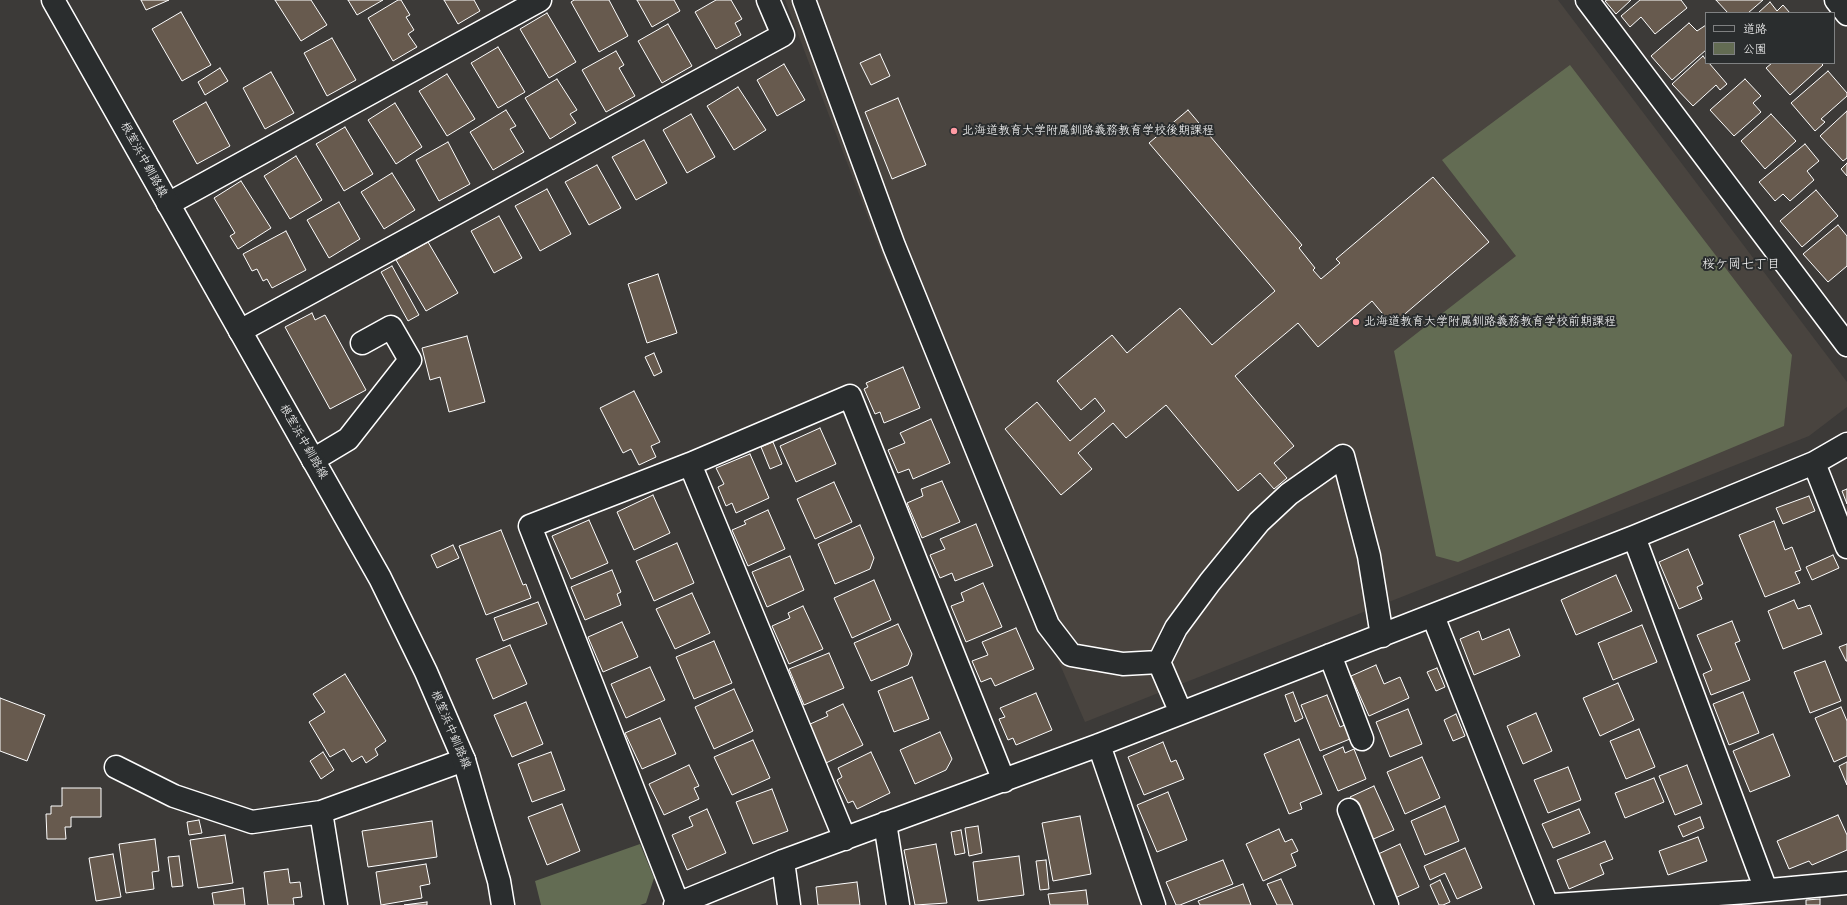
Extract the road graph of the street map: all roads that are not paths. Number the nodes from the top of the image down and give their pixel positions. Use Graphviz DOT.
graph roads {
  1 [pos="53,0"];
  2 [pos="540,0"];
  3 [pos="768,0"];
  4 [pos="804,0"];
  5 [pos="1587,0"];
  6 [pos="1836,0"];
  7 [pos="1847,14"];
  8 [pos="168,204"];
  9 [pos="240,331"];
  10 [pos="362,343"];
  11 [pos="1847,344"];
  12 [pos="1847,444"];
  13 [pos="313,460"];
  14 [pos="1814,463"];
  15 [pos="690,464"];
  16 [pos="1634,537"];
  17 [pos="1847,547"];
  18 [pos="1433,616"];
  19 [pos="1382,636"];
  20 [pos="1330,655"];
  21 [pos="1158,662"];
  22 [pos="1181,713"];
  23 [pos="1362,739"];
  24 [pos="1099,745"];
  25 [pos="464,760"];
  26 [pos="116,767"];
  27 [pos="1004,781"];
  28 [pos="1349,810"];
  29 [pos="321,812"];
  30 [pos="885,824"];
  31 [pos="845,839"];
  32 [pos="783,862"];
  33 [pos="1847,883"];
  34 [pos="1754,896"];
  35 [pos="677,904"];
  36 [pos="1596,904"];
  37 [pos="336,905"];
  38 [pos="503,905"];
  39 [pos="789,905"];
  40 [pos="898,905"];
  41 [pos="1154,905"];
  42 [pos="1388,905"];
  43 [pos="1547,905"];
  44 [pos="1554,905"];
  1 -- 8 [label="street, 根室浜中釧路線"];
  2 -- 8 [label="street"];
  3 -- 9 [label="street"];
  4 -- 21 [label="street"];
  5 -- 11 [label="street"];
  6 -- 7 [label="street"];
  8 -- 9 [label="street, 根室浜中釧路線"];
  9 -- 13 [label="street, 根室浜中釧路線"];
  10 -- 13 [label="street"];
  12 -- 14 [label="street"];
  13 -- 25 [label="street, 根室浜中釧路線"];
  14 -- 16 [label="street"];
  14 -- 17 [label="street"];
  15 -- 27 [label="street"];
  15 -- 31 [label="street"];
  15 -- 35 [label="street"];
  16 -- 18 [label="street"];
  16 -- 34 [label="street"];
  18 -- 19 [label="street"];
  18 -- 43 [label="street"];
  19 -- 20 [label="street"];
  19 -- 21 [label="street"];
  20 -- 22 [label="street"];
  20 -- 23 [label="street"];
  21 -- 22 [label="street"];
  22 -- 24 [label="street"];
  24 -- 27 [label="street"];
  24 -- 41 [label="street"];
  25 -- 29 [label="street"];
  25 -- 38 [label="street, 根室浜中釧路線"];
  26 -- 29 [label="street"];
  27 -- 30 [label="street"];
  28 -- 42 [label="street"];
  29 -- 37 [label="street"];
  30 -- 31 [label="street"];
  30 -- 40 [label="street"];
  31 -- 32 [label="street"];
  32 -- 35 [label="street"];
  32 -- 39 [label="street"];
  33 -- 34 [label="street"];
  34 -- 36 [label="street"];
  36 -- 44 [label="street"];
}
